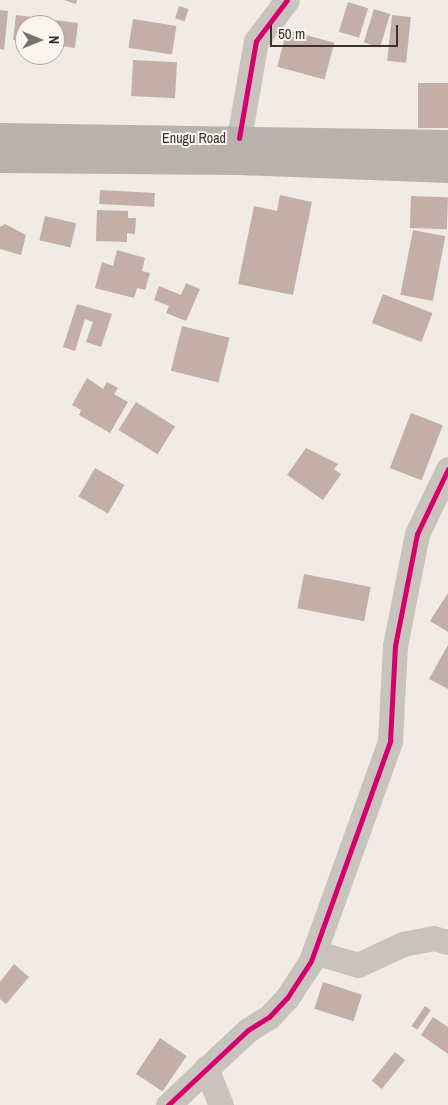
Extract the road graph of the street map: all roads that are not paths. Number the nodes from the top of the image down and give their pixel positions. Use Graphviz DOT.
graph roads {
  1 [pos="287,0"];
  2 [pos="0,137"];
  3 [pos="240,138"];
  4 [pos="448,144"];
  5 [pos="0,159"];
  6 [pos="448,169"];
  7 [pos="448,469"];
  8 [pos="448,942"];
  9 [pos="314,952"];
  10 [pos="206,1068"];
  11 [pos="168,1105"];
  12 [pos="221,1105"];
  1 -- 3 [label="street"];
  2 -- 3 [label="main road, Enugu Road"];
  3 -- 4 [label="main road, Enugu Road"];
  5 -- 6 [label="main road"];
  7 -- 9 [label="street"];
  8 -- 9 [label="street"];
  9 -- 10 [label="street"];
  10 -- 11 [label="street"];
  10 -- 12 [label="street"];
}
